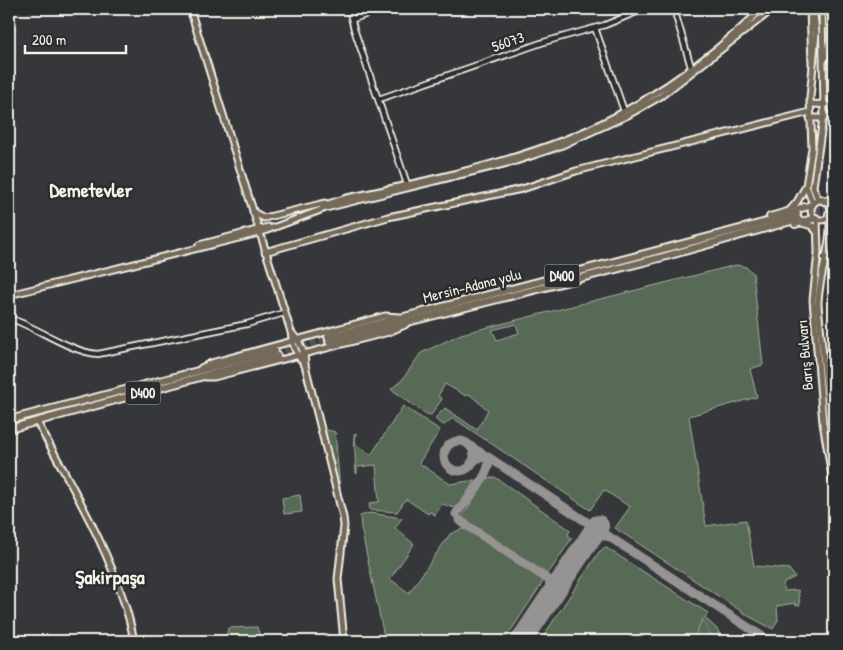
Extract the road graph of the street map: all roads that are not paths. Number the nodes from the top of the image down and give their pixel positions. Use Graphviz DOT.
graph roads {
  1 [pos="190,9"];
  2 [pos="349,9"];
  3 [pos="382,9"];
  4 [pos="644,9"];
  5 [pos="674,9"];
  6 [pos="762,9"];
  7 [pos="773,9"];
  8 [pos="822,9"];
  9 [pos="828,9"];
  10 [pos="812,11"];
  11 [pos="353,19"];
  12 [pos="595,28"];
  13 [pos="824,61"];
  14 [pos="691,67"];
  15 [pos="379,99"];
  16 [pos="810,104"];
  17 [pos="824,104"];
  18 [pos="834,105"];
  19 [pos="624,111"];
  20 [pos="834,114"];
  21 [pos="810,115"];
  22 [pos="823,118"];
  23 [pos="407,184"];
  24 [pos="806,186"];
  25 [pos="834,198"];
  26 [pos="340,200"];
  27 [pos="823,200"];
  28 [pos="812,204"];
  29 [pos="253,212"];
  30 [pos="831,214"];
  31 [pos="795,215"];
  32 [pos="816,219"];
  33 [pos="833,225"];
  34 [pos="258,232"];
  35 [pos="818,235"];
  36 [pos="265,252"];
  37 [pos="824,258"];
  38 [pos="834,258"];
  39 [pos="9,294"];
  40 [pos="284,313"];
  41 [pos="403,317"];
  42 [pos="9,318"];
  43 [pos="417,319"];
  44 [pos="291,332"];
  45 [pos="298,340"];
  46 [pos="292,342"];
  47 [pos="276,354"];
  48 [pos="305,354"];
  49 [pos="297,356"];
  50 [pos="820,358"];
  51 [pos="305,365"];
  52 [pos="195,375"];
  53 [pos="9,420"];
  54 [pos="37,422"];
  55 [pos="829,422"];
  56 [pos="9,430"];
  57 [pos="834,466"];
  58 [pos="834,484"];
  59 [pos="134,641"];
  60 [pos="344,641"];
  1 -- 29 [label="main road"];
  2 -- 11 [label="street"];
  3 -- 11 [label="street"];
  4 -- 12 [label="street, 56073"];
  5 -- 14 [label="street"];
  6 -- 14 [label="main road"];
  7 -- 34 [label="main road"];
  8 -- 13 [label="main road"];
  9 -- 13 [label="main road"];
  10 -- 16 [label="main road"];
  11 -- 15 [label="street"];
  12 -- 15 [label="street, 56073"];
  12 -- 19 [label="street"];
  13 -- 17 [label="main road"];
  14 -- 19 [label="main road"];
  15 -- 23 [label="street"];
  16 -- 17 [label="main road"];
  16 -- 21 [label="main road"];
  17 -- 18 [label="main road"];
  17 -- 22 [label="main road"];
  19 -- 23 [label="main road"];
  20 -- 22 [label="main road"];
  21 -- 22 [label="main road"];
  21 -- 24 [label="main road"];
  21 -- 36 [label="main road"];
  22 -- 27 [label="main road"];
  23 -- 26 [label="main road"];
  24 -- 28 [label="main road"];
  24 -- 31 [label="main road"];
  25 -- 27 [label="highway"];
  26 -- 29 [label="main road"];
  26 -- 34 [label="main road"];
  27 -- 28 [label="main road"];
  27 -- 30 [label="main road"];
  28 -- 31 [label="highway"];
  28 -- 32 [label="main road"];
  29 -- 34 [label="main road"];
  30 -- 32 [label="main road"];
  30 -- 33 [label="main road, Barış Bulvarı"];
  31 -- 32 [label="highway"];
  31 -- 35 [label="main road"];
  31 -- 41 [label="highway, Mersin-Adana yolu / D400"];
  31 -- 43 [label="highway, Mersin-Adana yolu / D400"];
  32 -- 35 [label="main road, Barış Bulvarı"];
  33 -- 37 [label="main road, Barış Bulvarı"];
  34 -- 36 [label="main road"];
  34 -- 39 [label="main road"];
  35 -- 50 [label="main road, Barış Bulvarı"];
  36 -- 40 [label="main road"];
  37 -- 38 [label="street"];
  37 -- 50 [label="main road, Barış Bulvarı"];
  40 -- 42 [label="street"];
  40 -- 44 [label="main road"];
  41 -- 43 [label="highway, Mersin-Adana yolu / D400"];
  41 -- 45 [label="main road"];
  43 -- 48 [label="main road"];
  44 -- 45 [label="main road"];
  44 -- 46 [label="main road"];
  45 -- 46 [label="main road"];
  45 -- 48 [label="main road"];
  46 -- 49 [label="main road"];
  46 -- 52 [label="main road"];
  47 -- 52 [label="highway, D400"];
  48 -- 49 [label="main road"];
  48 -- 51 [label="main road"];
  49 -- 51 [label="main road"];
  49 -- 52 [label="main road"];
  50 -- 55 [label="main road, Barış Bulvarı"];
  51 -- 60 [label="main road"];
  52 -- 53 [label="highway, D400"];
  52 -- 54 [label="highway, D400"];
  54 -- 56 [label="highway, D400"];
  54 -- 59 [label="main road"];
  55 -- 57 [label="main road, Barış Bulvarı"];
  55 -- 58 [label="main road, Barış Bulvarı"];
}
